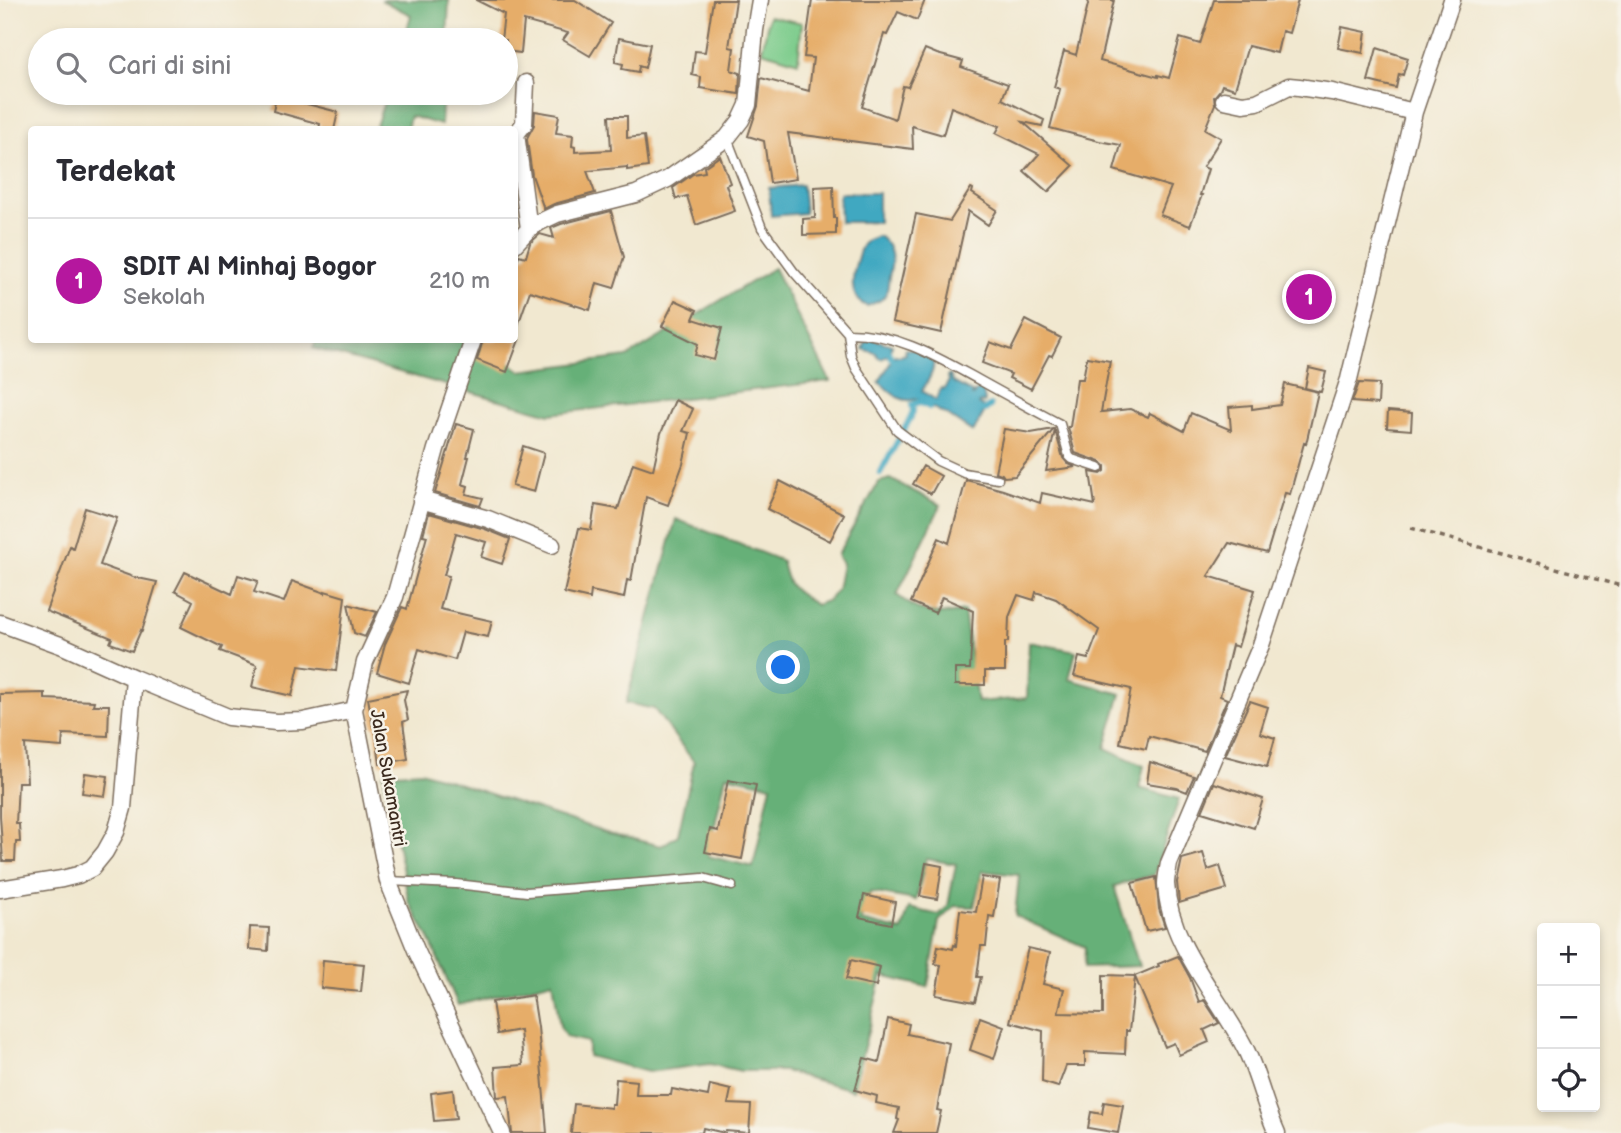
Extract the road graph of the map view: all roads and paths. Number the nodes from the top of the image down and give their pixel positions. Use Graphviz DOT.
graph roads {
  1 [pos="760,0"];
  2 [pos="1452,0"];
  3 [pos="526,83"];
  4 [pos="1224,100"];
  5 [pos="1415,112"];
  6 [pos="518,132"];
  7 [pos="727,138"];
  8 [pos="518,149"];
  9 [pos="529,229"];
  10 [pos="518,241"];
  11 [pos="848,332"];
  12 [pos="473,343"];
  13 [pos="1099,468"];
  14 [pos="998,479"];
  15 [pos="421,500"];
  16 [pos="1411,528"];
  17 [pos="552,545"];
  18 [pos="1621,586"];
  19 [pos="0,623"];
  20 [pos="134,678"];
  21 [pos="354,710"];
  22 [pos="388,881"];
  23 [pos="732,886"];
  24 [pos="0,889"];
  25 [pos="502,1133"];
  26 [pos="1277,1133"];
  1 -- 7 [label="street"];
  2 -- 5 [label="street"];
  3 -- 6 [label="street"];
  4 -- 5 [label="street"];
  5 -- 26 [label="street"];
  7 -- 9 [label="street"];
  7 -- 11 [label="lane"];
  8 -- 9 [label="street"];
  9 -- 10 [label="street"];
  11 -- 13 [label="lane"];
  11 -- 14 [label="lane"];
  12 -- 15 [label="street, Jalan Sukamantri"];
  15 -- 17 [label="street"];
  15 -- 21 [label="street, Jalan Sukamantri"];
  16 -- 18 [label="path"];
  19 -- 20 [label="street"];
  20 -- 21 [label="street"];
  20 -- 24 [label="street"];
  21 -- 22 [label="street, Jalan Sukamantri"];
  22 -- 23 [label="lane"];
  22 -- 25 [label="street, Jalan Sukamantri"];
}
